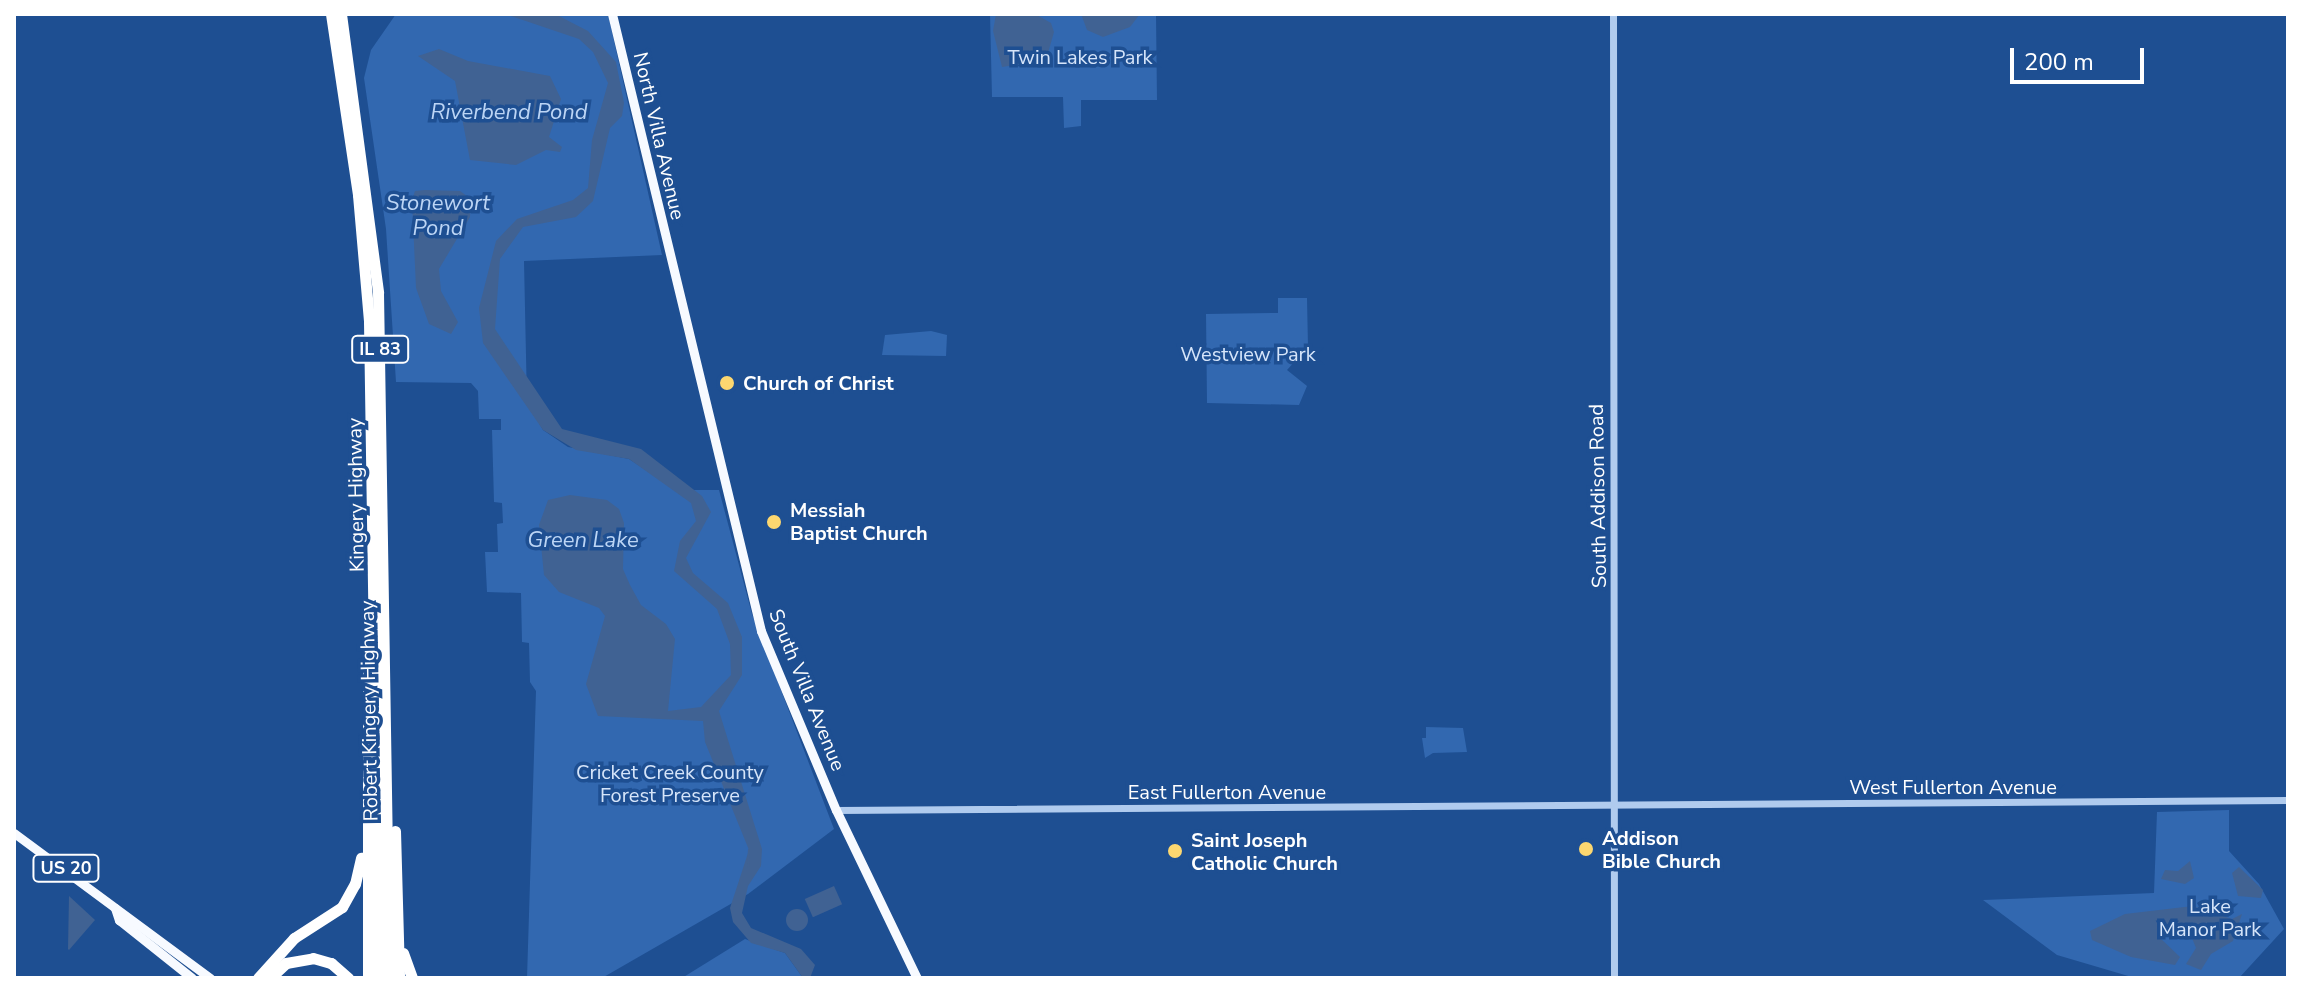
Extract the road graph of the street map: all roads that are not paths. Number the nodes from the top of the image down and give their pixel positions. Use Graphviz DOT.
graph roads {
  1 [pos="331,14"];
  2 [pos="612,14"];
  3 [pos="1613,14"];
  4 [pos="342,18"];
  5 [pos="670,267"];
  6 [pos="374,555"];
  7 [pos="387,639"];
  8 [pos="366,774"];
  9 [pos="2288,800"];
  10 [pos="1618,806"];
  11 [pos="836,810"];
  12 [pos="14,833"];
  13 [pos="396,843"];
  14 [pos="115,908"];
  15 [pos="192,978"];
  16 [pos="210,978"];
  17 [pos="258,978"];
  18 [pos="270,978"];
  19 [pos="348,978"];
  20 [pos="368,978"];
  21 [pos="379,978"];
  22 [pos="389,978"];
  23 [pos="399,978"];
  24 [pos="412,978"];
  25 [pos="917,978"];
  26 [pos="1614,978"];
  1 -- 6 [label="highway, Kingery Highway / IL 83"];
  2 -- 5 [label="main road, North Villa Avenue"];
  3 -- 10 [label="street, South Addison Road"];
  4 -- 7 [label="highway, Robert Kingery Highway / IL 83"];
  5 -- 11 [label="main road, South Villa Avenue"];
  6 -- 8 [label="highway"];
  6 -- 21 [label="highway, Kingery Highway / IL 83"];
  7 -- 13 [label="highway"];
  7 -- 22 [label="highway, Robert Kingery Highway / IL 83"];
  8 -- 17 [label="highway"];
  8 -- 20 [label="highway"];
  9 -- 10 [label="street, West Fullerton Avenue"];
  10 -- 11 [label="street, East Fullerton Avenue"];
  10 -- 26 [label="street, South Addison Road"];
  11 -- 25 [label="main road, South Villa Avenue"];
  12 -- 14 [label="main road, US 20"];
  13 -- 23 [label="highway"];
  13 -- 24 [label="highway"];
  14 -- 15 [label="main road, US 20"];
  14 -- 16 [label="main road, US 20"];
  18 -- 19 [label="highway"];
}
